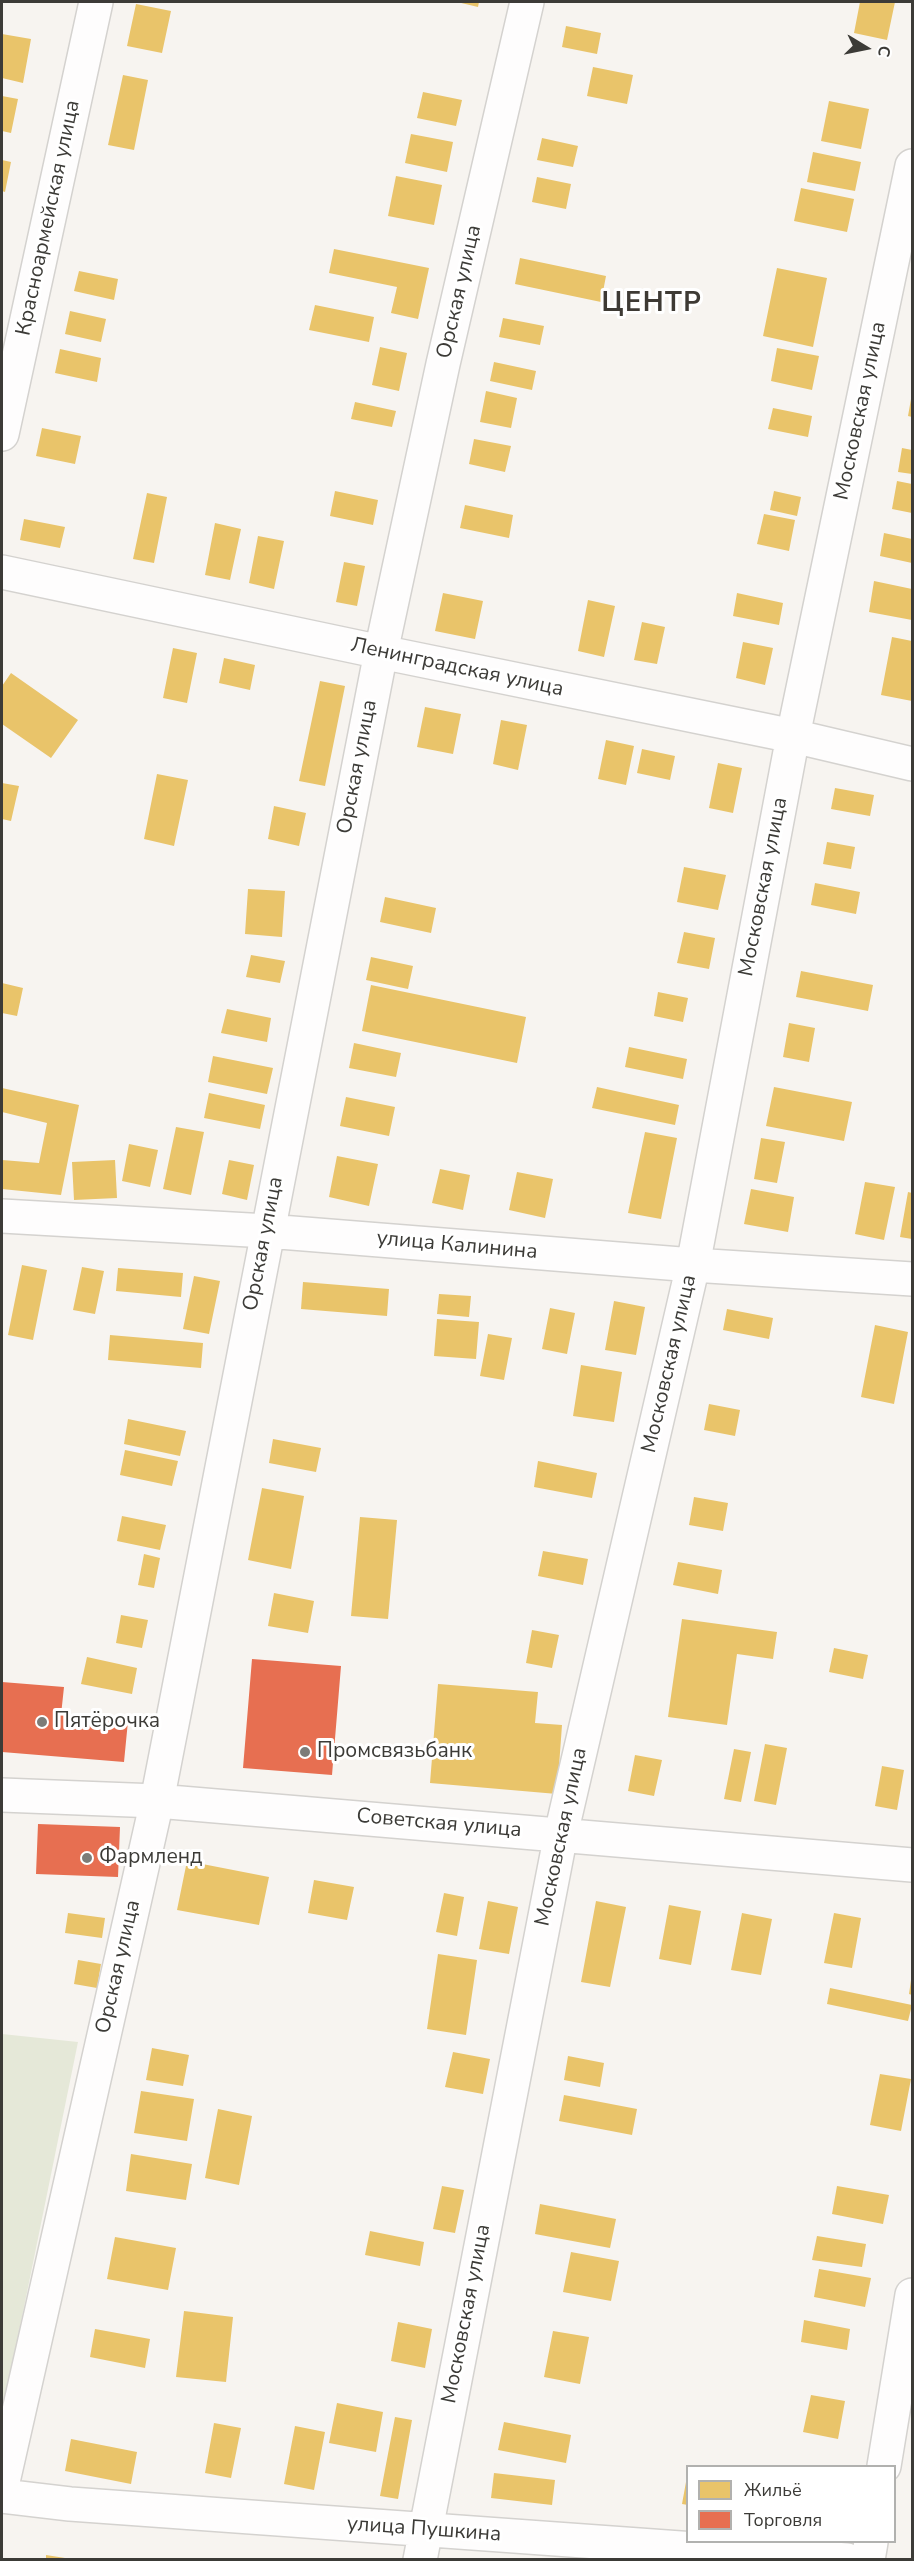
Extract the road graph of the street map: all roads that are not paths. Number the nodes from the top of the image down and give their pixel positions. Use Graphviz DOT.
graph roads {
  1 [pos="96,2"];
  2 [pos="527,2"];
  3 [pos="912,166"];
  4 [pos="2,434"];
  5 [pos="2,572"];
  6 [pos="381,652"];
  7 [pos="793,736"];
  8 [pos="912,764"];
  9 [pos="2,1216"];
  10 [pos="267,1231"];
  11 [pos="693,1265"];
  12 [pos="912,1279"];
  13 [pos="2,1795"];
  14 [pos="157,1801"];
  15 [pos="561,1834"];
  16 [pos="912,1864"];
  17 [pos="912,2295"];
  18 [pos="884,2465"];
  19 [pos="2,2486"];
  20 [pos="2,2496"];
  21 [pos="871,2543"];
  22 [pos="422,2545"];
  23 [pos="847,2559"];
  24 [pos="868,2559"];
  1 -- 4 [label="street, Красноармейская улица"];
  2 -- 6 [label="street, Орская улица"];
  3 -- 7 [label="street, Московская улица"];
  5 -- 6 [label="street, Ленинградская улица"];
  6 -- 7 [label="street, Ленинградская улица"];
  6 -- 10 [label="street, Орская улица"];
  7 -- 8 [label="street, Ленинградская улица"];
  7 -- 11 [label="street, Московская улица"];
  9 -- 10 [label="street, улица Калинина"];
  10 -- 11 [label="street, улица Калинина"];
  10 -- 14 [label="street, Орская улица"];
  11 -- 12 [label="street, улица Калинина"];
  11 -- 15 [label="street, Московская улица"];
  13 -- 14 [label="street, Советская улица"];
  14 -- 15 [label="street, Советская улица"];
  14 -- 19 [label="street, Орская улица"];
  15 -- 16 [label="street, Советская улица"];
  15 -- 22 [label="street, Московская улица"];
  17 -- 18 [label="street"];
  20 -- 22 [label="street, улица Пушкина"];
  21 -- 24 [label="street"];
  22 -- 23 [label="street, улица Пушкина"];
}
